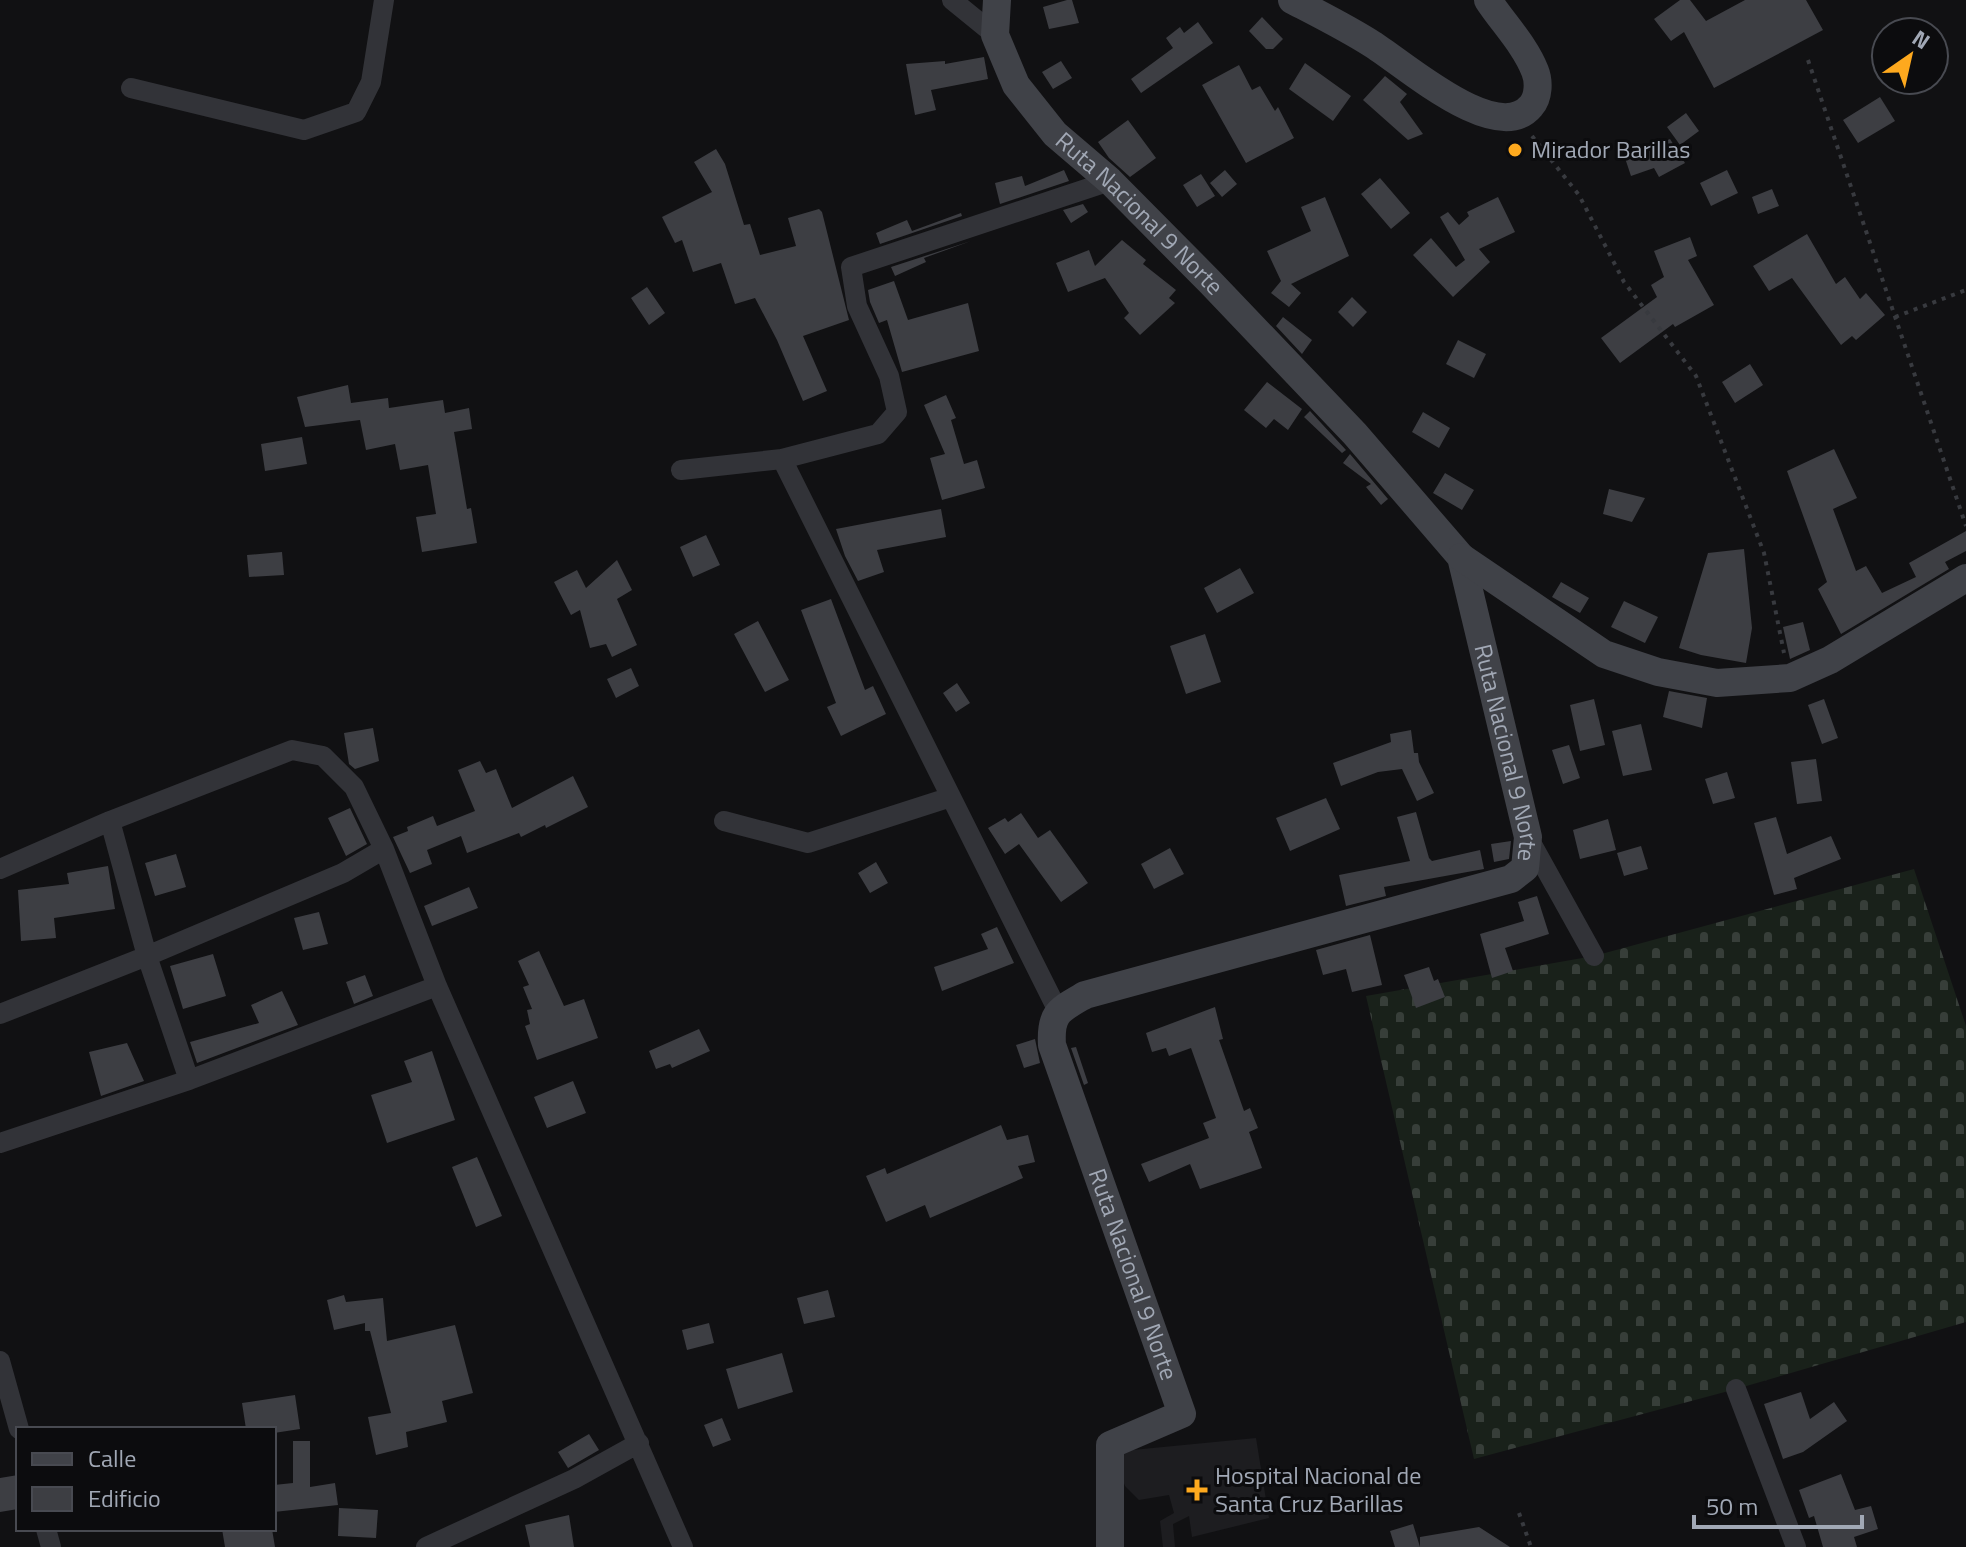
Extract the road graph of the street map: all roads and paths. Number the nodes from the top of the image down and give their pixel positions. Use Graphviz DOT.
graph roads {
  1 [pos="384,0"];
  2 [pos="952,0"];
  3 [pos="997,0"];
  4 [pos="1292,0"];
  5 [pos="1488,0"];
  6 [pos="995,35"];
  7 [pos="1808,60"];
  8 [pos="131,88"];
  9 [pos="1516,115"];
  10 [pos="1110,181"];
  11 [pos="1966,290"];
  12 [pos="1895,317"];
  13 [pos="782,459"];
  14 [pos="681,470"];
  15 [pos="1966,526"];
  16 [pos="1461,557"];
  17 [pos="1966,578"];
  18 [pos="1790,678"];
  19 [pos="951,797"];
  20 [pos="110,821"];
  21 [pos="724,821"];
  22 [pos="1528,837"];
  23 [pos="384,849"];
  24 [pos="0,869"];
  25 [pos="147,956"];
  26 [pos="1594,956"];
  27 [pos="437,986"];
  28 [pos="1058,1011"];
  29 [pos="0,1014"];
  30 [pos="189,1080"];
  31 [pos="0,1143"];
  32 [pos="0,1361"];
  33 [pos="1736,1389"];
  34 [pos="18,1427"];
  35 [pos="639,1443"];
  36 [pos="1519,1513"];
  37 [pos="426,1547"];
  38 [pos="683,1547"];
  39 [pos="1110,1547"];
  40 [pos="1531,1547"];
  41 [pos="1796,1547"];
  1 -- 8 [label="street"];
  2 -- 6 [label="street"];
  3 -- 6 [label="street, Ruta Nacional 9 Norte"];
  4 -- 9 [label="street"];
  5 -- 9 [label="street"];
  6 -- 10 [label="street, Ruta Nacional 9 Norte"];
  7 -- 12 [label="path"];
  9 -- 18 [label="path"];
  10 -- 13 [label="street"];
  10 -- 16 [label="street, Ruta Nacional 9 Norte"];
  11 -- 12 [label="path"];
  12 -- 15 [label="path"];
  13 -- 14 [label="street"];
  13 -- 19 [label="street"];
  16 -- 18 [label="street"];
  16 -- 22 [label="street, Ruta Nacional 9 Norte"];
  17 -- 18 [label="street"];
  19 -- 21 [label="street"];
  19 -- 28 [label="street"];
  20 -- 23 [label="street"];
  20 -- 24 [label="street"];
  20 -- 25 [label="street"];
  22 -- 26 [label="street"];
  22 -- 28 [label="street, Ruta Nacional 9 Norte"];
  23 -- 25 [label="street"];
  23 -- 27 [label="street"];
  25 -- 29 [label="street"];
  25 -- 30 [label="street"];
  27 -- 30 [label="street"];
  27 -- 35 [label="street"];
  28 -- 39 [label="street, Ruta Nacional 9 Norte"];
  30 -- 31 [label="street"];
  32 -- 34 [label="street"];
  33 -- 41 [label="street"];
  35 -- 37 [label="street"];
  35 -- 38 [label="street"];
  36 -- 40 [label="path"];
}
